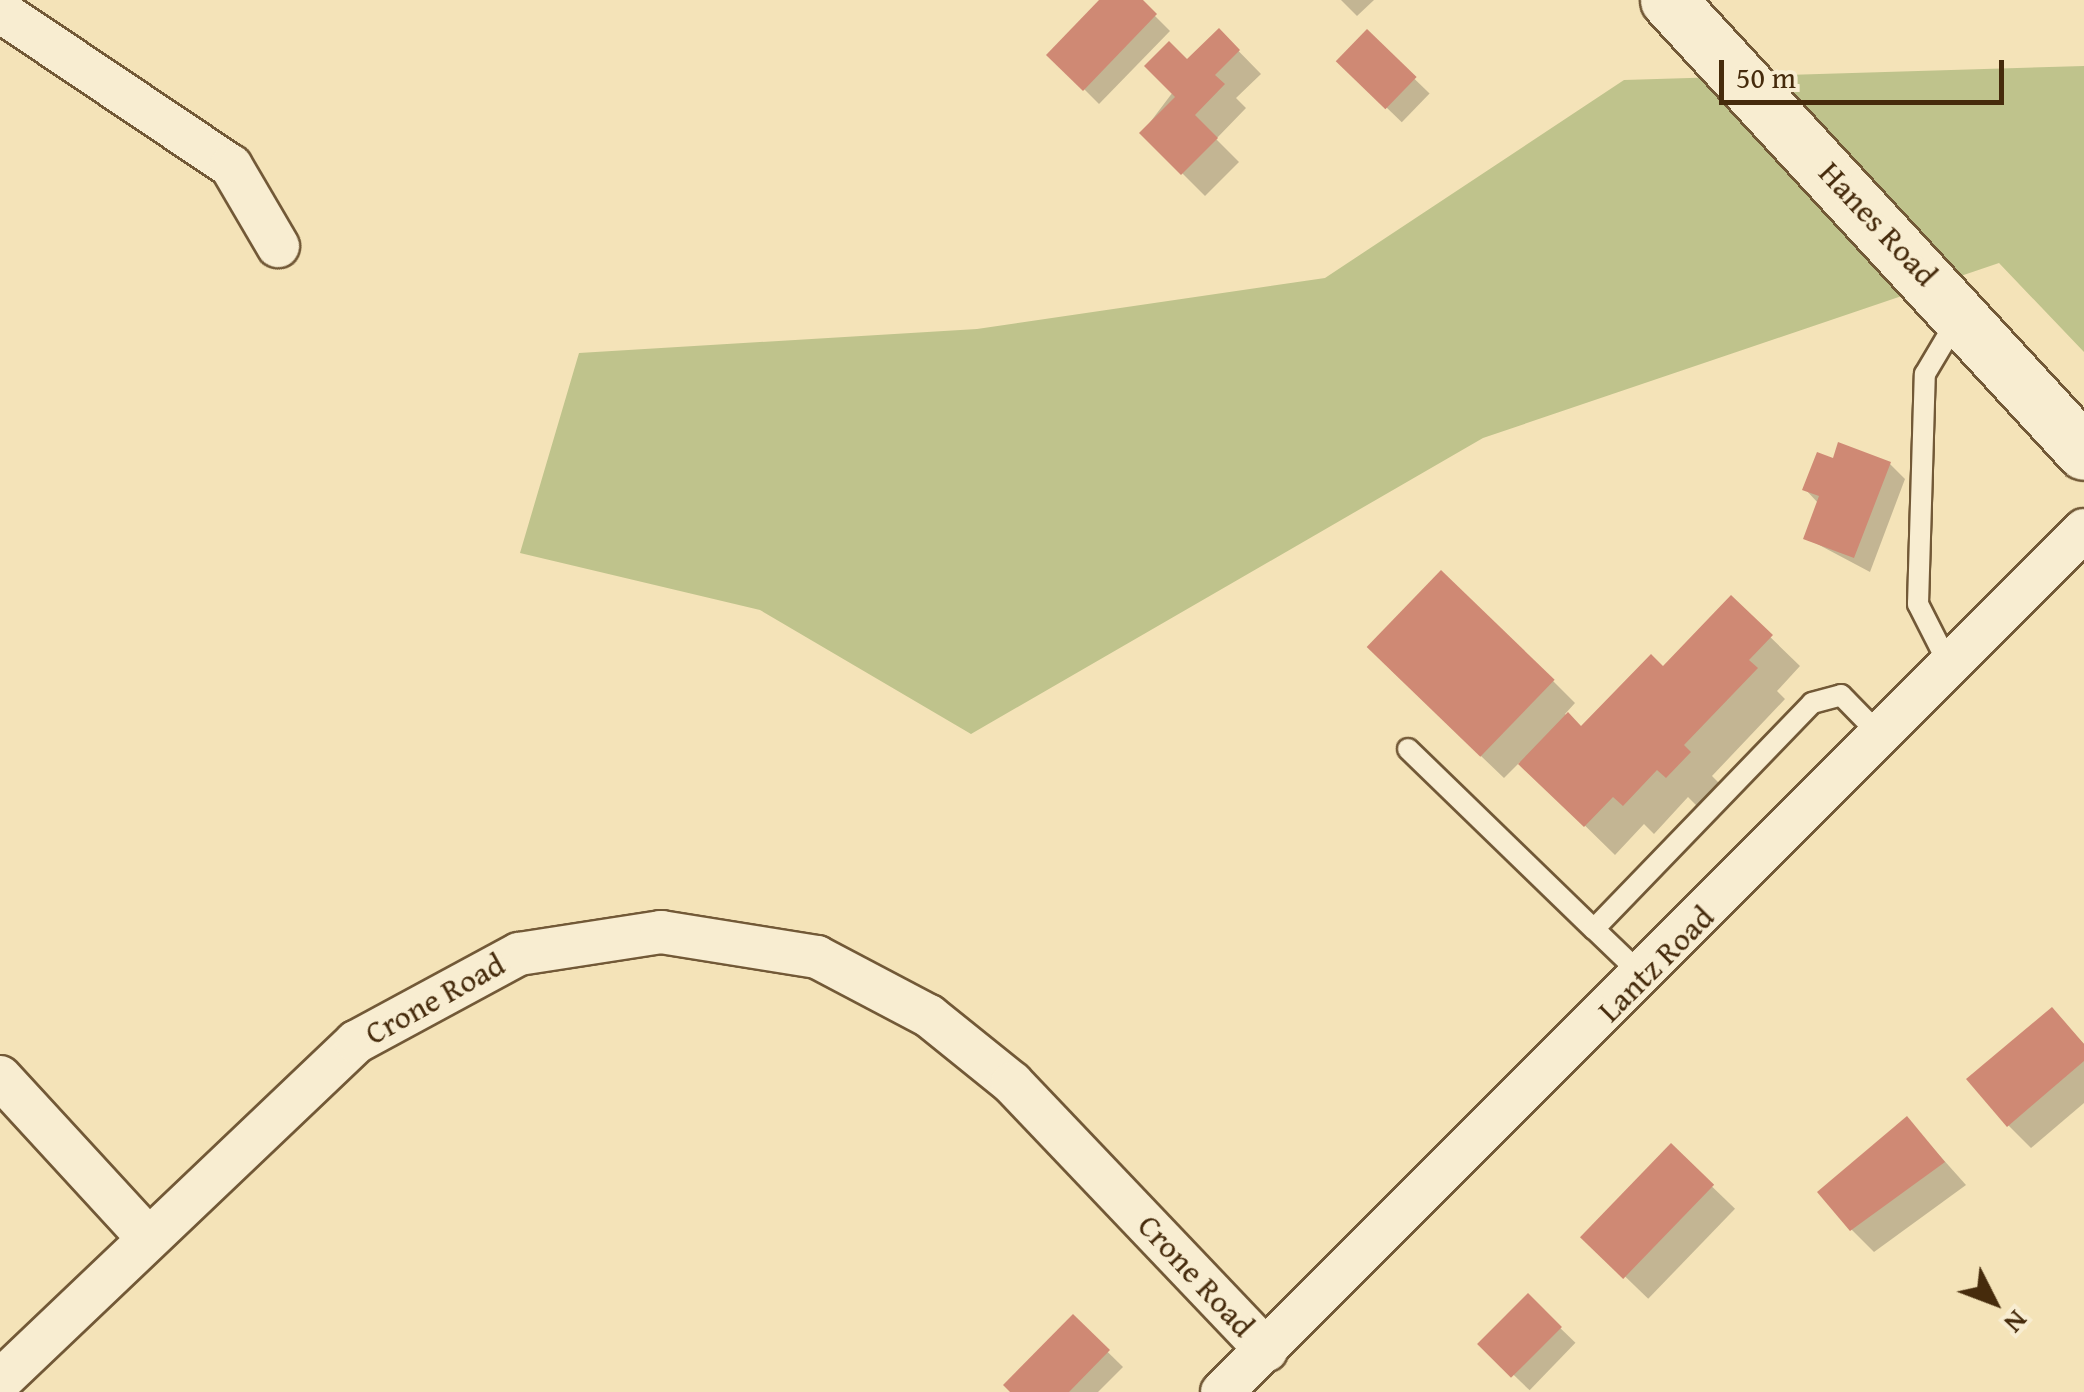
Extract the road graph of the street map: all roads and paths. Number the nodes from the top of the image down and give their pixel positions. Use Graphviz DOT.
graph roads {
  1 [pos="1668,0"];
  2 [pos="0,11"];
  3 [pos="278,246"];
  4 [pos="1961,314"];
  5 [pos="2084,452"];
  6 [pos="2084,530"];
  7 [pos="1950,668"];
  8 [pos="1882,738"];
  9 [pos="1408,749"];
  10 [pos="1594,928"];
  11 [pos="1644,977"];
  12 [pos="0,1077"];
  13 [pos="148,1238"];
  14 [pos="1266,1350"];
  15 [pos="0,1381"];
  16 [pos="1222,1392"];
  1 -- 4 [label="street, Hanes Road"];
  2 -- 3 [label="street"];
  4 -- 5 [label="street, Hanes Road"];
  4 -- 7 [label="lane"];
  6 -- 7 [label="street, Lantz Road"];
  7 -- 8 [label="street, Lantz Road"];
  8 -- 10 [label="lane"];
  8 -- 11 [label="street, Lantz Road"];
  9 -- 10 [label="lane"];
  10 -- 11 [label="lane"];
  11 -- 14 [label="street, Lantz Road"];
  12 -- 13 [label="street"];
  13 -- 14 [label="street, Crone Road"];
  13 -- 15 [label="street, Crone Road"];
  14 -- 16 [label="street, Lantz Road"];
}
